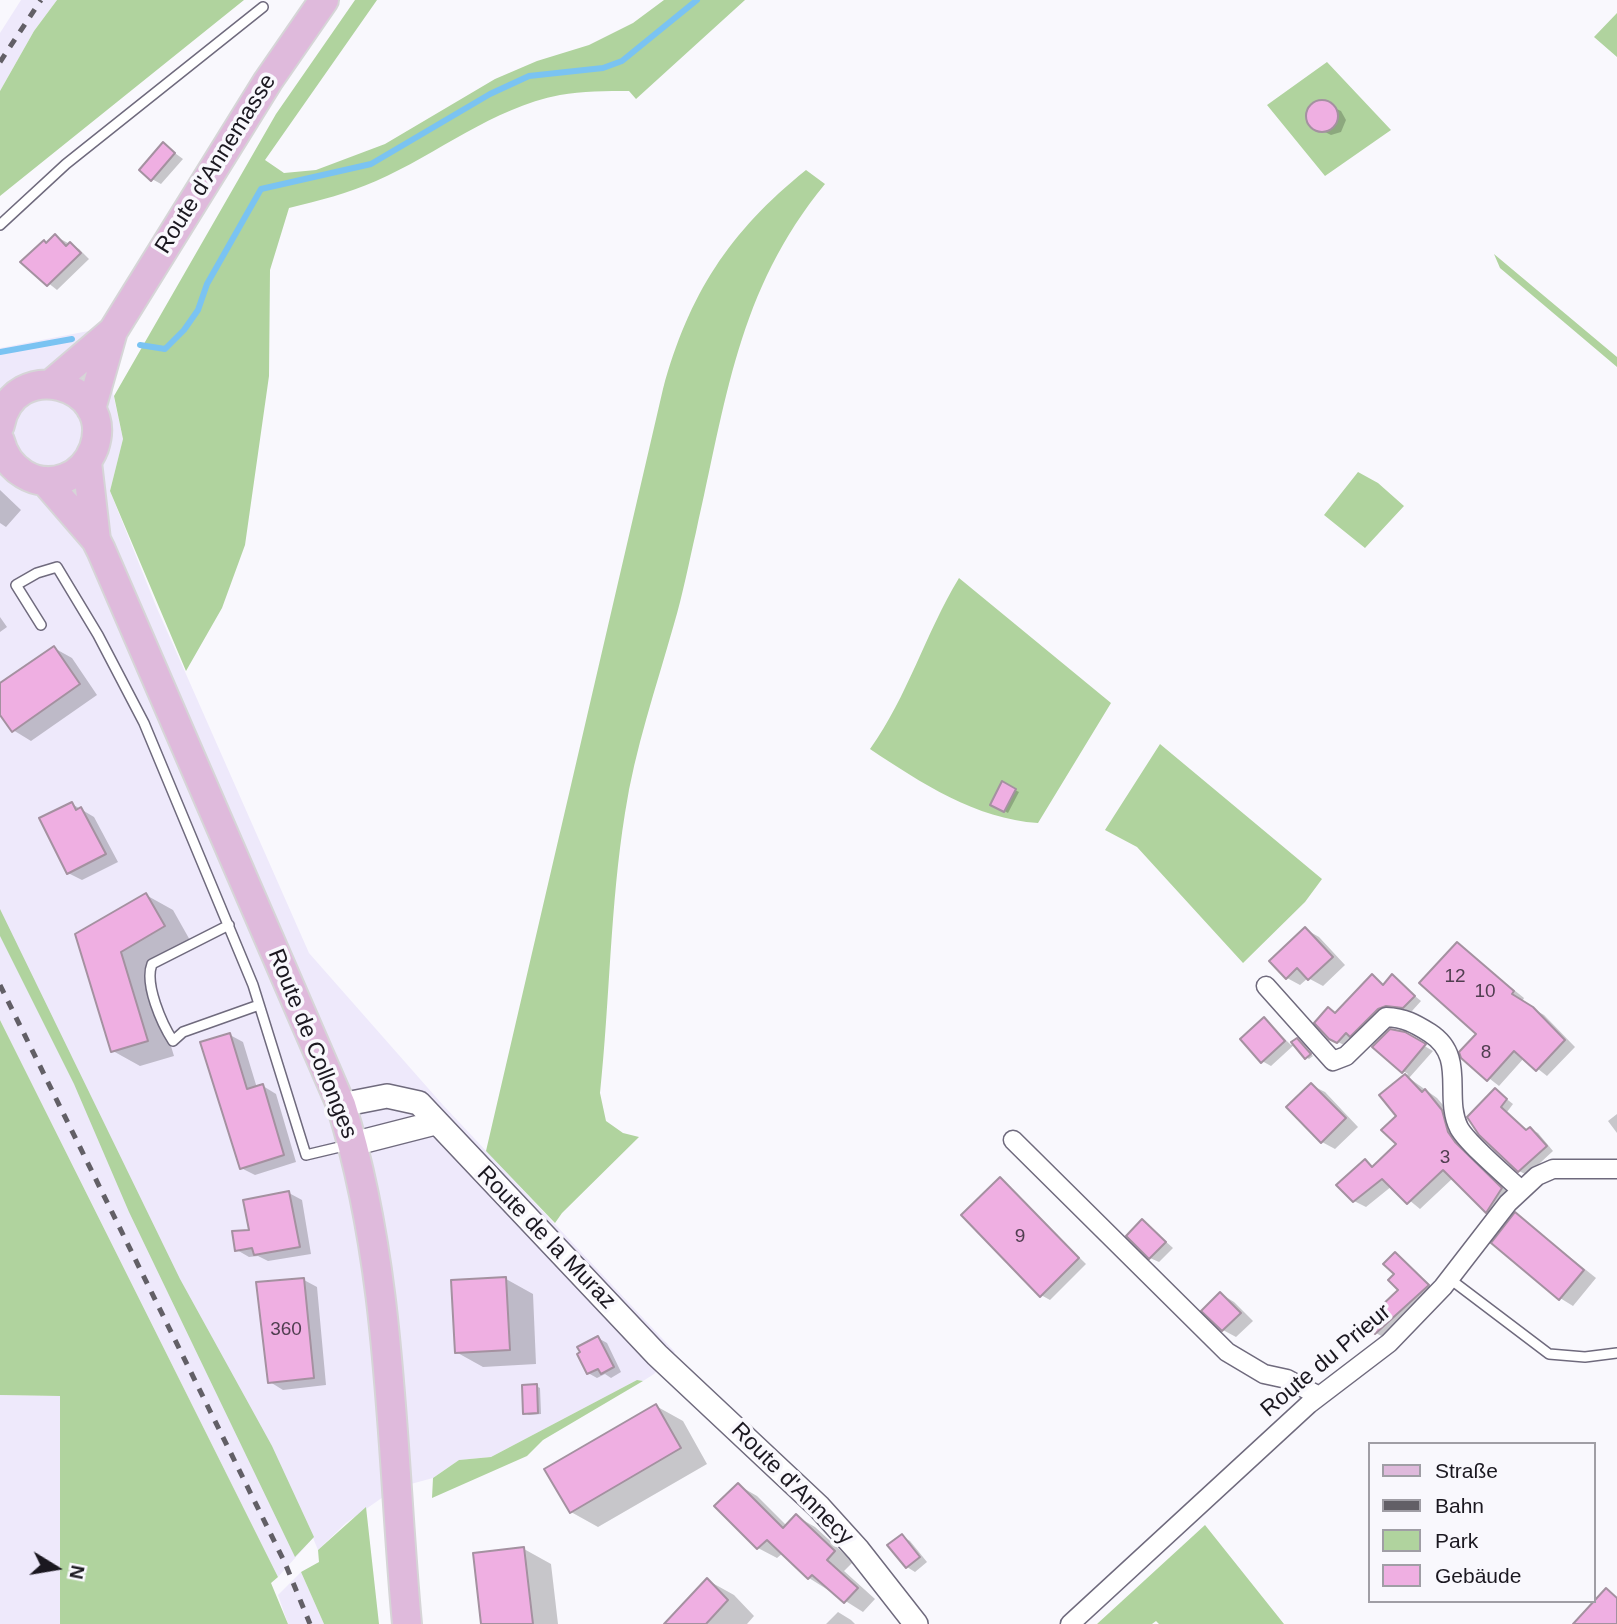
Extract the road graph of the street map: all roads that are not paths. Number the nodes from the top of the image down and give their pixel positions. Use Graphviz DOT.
graph roads {
  1 [pos="324,0"];
  2 [pos="263,7"];
  3 [pos="0,225"];
  4 [pos="113,331"];
  5 [pos="51,384"];
  6 [pos="9,390"];
  7 [pos="91,409"];
  8 [pos="0,425"];
  9 [pos="0,440"];
  10 [pos="87,462"];
  11 [pos="45,481"];
  12 [pos="96,540"];
  13 [pos="41,625"];
  14 [pos="229,925"];
  15 [pos="1266,986"];
  16 [pos="260,1005"];
  17 [pos="341,1105"];
  18 [pos="435,1122"];
  19 [pos="1013,1140"];
  20 [pos="353,1144"];
  21 [pos="1617,1169"];
  22 [pos="1521,1190"];
  23 [pos="1450,1279"];
  24 [pos="1617,1353"];
  25 [pos="657,1355"];
  26 [pos="1319,1396"];
  27 [pos="407,1624"];
  28 [pos="916,1624"];
  29 [pos="1070,1624"];
  1 -- 4 [label="main road, Route d'Annemasse"];
  2 -- 3 [label="lane"];
  4 -- 5 [label="main road, Route d'Annemasse"];
  4 -- 7 [label="main road, Route d'Annemasse"];
  5 -- 6 [label="main road"];
  5 -- 7 [label="main road"];
  6 -- 8 [label="main road"];
  7 -- 10 [label="main road"];
  9 -- 11 [label="main road"];
  10 -- 11 [label="main road"];
  10 -- 12 [label="main road, Route de Collonges"];
  11 -- 12 [label="main road, Route de Collonges"];
  12 -- 17 [label="main road, Route de Collonges"];
  13 -- 14 [label="lane"];
  14 -- 16 [label="lane"];
  14 -- 16 [label="lane"];
  15 -- 22 [label="street"];
  16 -- 20 [label="lane"];
  17 -- 18 [label="street, Route de la Muraz"];
  17 -- 20 [label="main road, Route de Collonges"];
  18 -- 20 [label="street"];
  18 -- 25 [label="street, Route de la Muraz"];
  19 -- 26 [label="street"];
  20 -- 27 [label="main road, Route de Collonges"];
  21 -- 22 [label="street, Route du Prieur"];
  22 -- 23 [label="street, Route du Prieur"];
  23 -- 24 [label="lane"];
  23 -- 26 [label="street, Route du Prieur"];
  25 -- 28 [label="street, Route d'Annecy"];
  26 -- 29 [label="street, Route du Prieur"];
}
